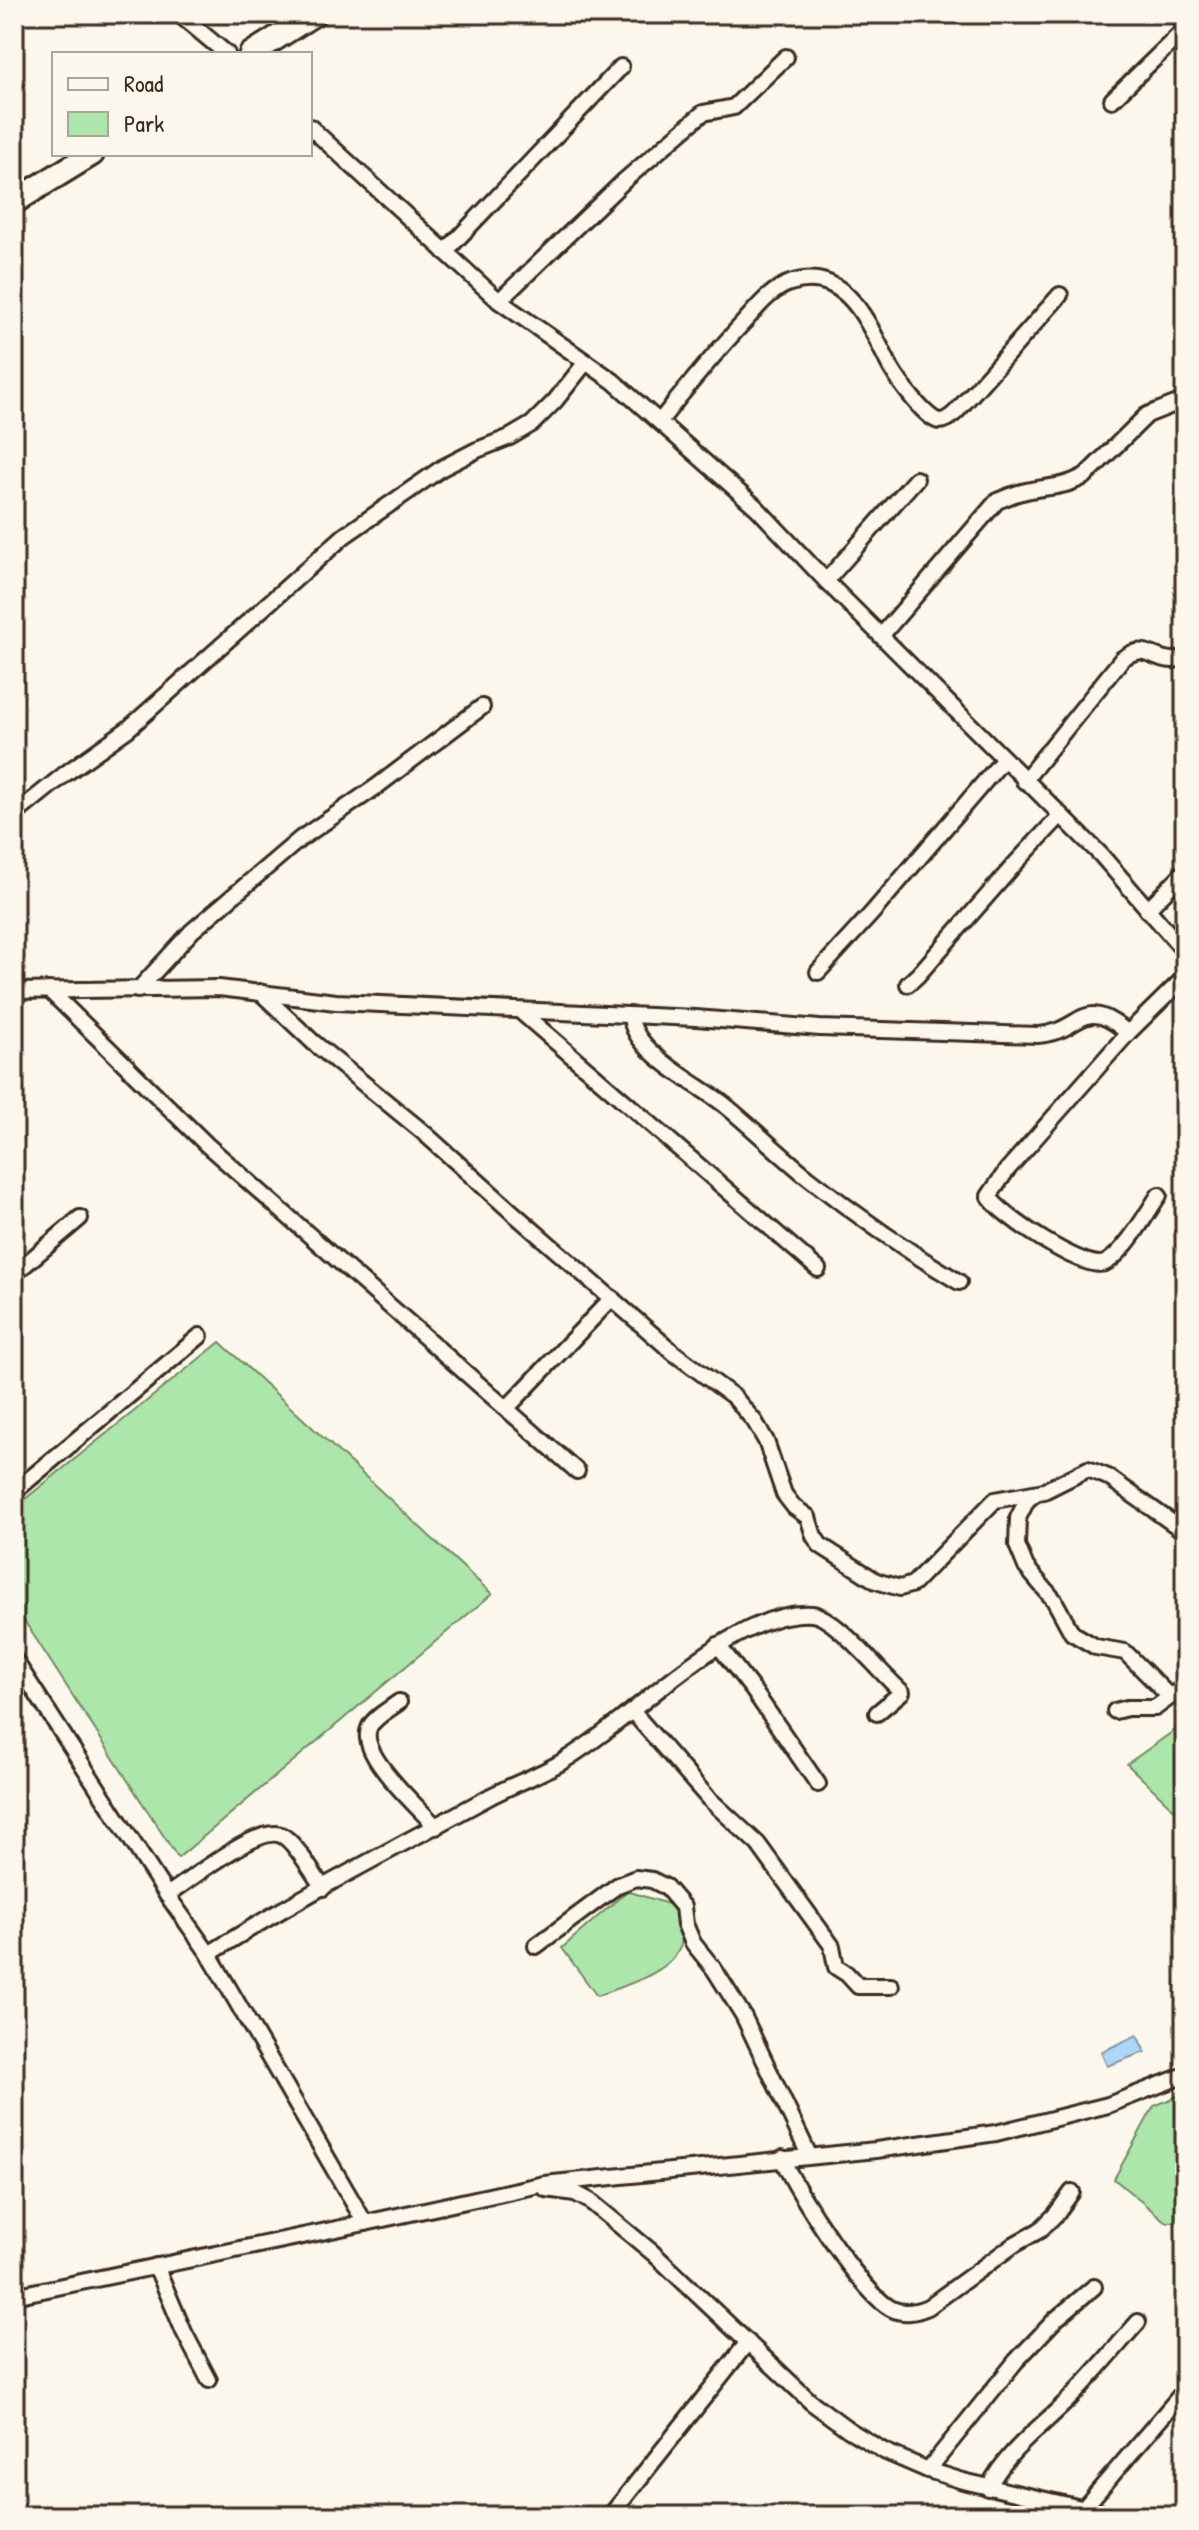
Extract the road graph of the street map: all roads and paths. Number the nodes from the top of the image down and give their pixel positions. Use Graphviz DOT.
graph roads {
  1 [pos="179,14"];
  2 [pos="314,14"];
  3 [pos="1173,14"];
  4 [pos="225,52"];
  5 [pos="254,52"];
  6 [pos="786,57"];
  7 [pos="621,67"];
  8 [pos="1112,100"];
  9 [pos="312,129"];
  10 [pos="89,156"];
  11 [pos="14,202"];
  12 [pos="445,252"];
  13 [pos="1060,295"];
  14 [pos="499,301"];
  15 [pos="586,362"];
  16 [pos="1185,400"];
  17 [pos="660,421"];
  18 [pos="916,479"];
  19 [pos="826,581"];
  20 [pos="881,636"];
  21 [pos="1185,657"];
  22 [pos="482,707"];
  23 [pos="1004,759"];
  24 [pos="1024,781"];
  25 [pos="14,815"];
  26 [pos="1060,816"];
  27 [pos="1185,871"];
  28 [pos="1147,910"];
  29 [pos="1185,952"];
  30 [pos="818,972"];
  31 [pos="1185,977"];
  32 [pos="908,984"];
  33 [pos="49,990"];
  34 [pos="138,990"];
  35 [pos="14,991"];
  36 [pos="260,992"];
  37 [pos="520,1011"];
  38 [pos="631,1016"];
  39 [pos="1128,1033"];
  40 [pos="1159,1195"];
  41 [pos="80,1218"];
  42 [pos="818,1269"];
  43 [pos="14,1274"];
  44 [pos="959,1282"];
  45 [pos="612,1298"];
  46 [pos="200,1336"];
  47 [pos="507,1408"];
  48 [pos="577,1471"];
  49 [pos="14,1492"];
  50 [pos="1036,1493"];
  51 [pos="1185,1532"];
  52 [pos="718,1645"];
  53 [pos="14,1659"];
  54 [pos="1185,1686"];
  55 [pos="1170,1697"];
  56 [pos="399,1702"];
  57 [pos="632,1711"];
  58 [pos="1115,1711"];
  59 [pos="877,1713"];
  60 [pos="818,1784"];
  61 [pos="436,1827"];
  62 [pos="323,1888"];
  63 [pos="167,1895"];
  64 [pos="536,1946"];
  65 [pos="209,1954"];
  66 [pos="891,1986"];
  67 [pos="1185,2075"];
  68 [pos="809,2155"];
  69 [pos="782,2158"];
  70 [pos="529,2187"];
  71 [pos="1072,2192"];
  72 [pos="365,2223"];
  73 [pos="156,2266"];
  74 [pos="1094,2287"];
  75 [pos="14,2296"];
  76 [pos="1138,2322"];
  77 [pos="748,2342"];
  78 [pos="209,2380"];
  79 [pos="1185,2390"];
  80 [pos="928,2470"];
  81 [pos="988,2488"];
  82 [pos="1083,2509"];
  83 [pos="610,2516"];
  84 [pos="1116,2516"];
  1 -- 4 [label="street"];
  2 -- 5 [label="highway"];
  3 -- 8 [label="street"];
  6 -- 14 [label="street"];
  7 -- 12 [label="street"];
  9 -- 12 [label="street"];
  10 -- 11 [label="highway"];
  12 -- 14 [label="street"];
  13 -- 17 [label="street"];
  14 -- 15 [label="street"];
  15 -- 17 [label="street"];
  15 -- 25 [label="street"];
  16 -- 20 [label="street"];
  17 -- 19 [label="street"];
  18 -- 19 [label="street"];
  19 -- 20 [label="street"];
  20 -- 23 [label="street"];
  21 -- 24 [label="street"];
  22 -- 34 [label="street"];
  23 -- 24 [label="street"];
  23 -- 30 [label="street"];
  24 -- 26 [label="street"];
  26 -- 28 [label="street"];
  26 -- 32 [label="street"];
  27 -- 28 [label="street"];
  28 -- 29 [label="street"];
  31 -- 39 [label="street"];
  33 -- 34 [label="street"];
  33 -- 35 [label="street"];
  33 -- 47 [label="street"];
  34 -- 36 [label="street"];
  36 -- 37 [label="street"];
  36 -- 45 [label="street"];
  37 -- 38 [label="street"];
  37 -- 42 [label="street"];
  38 -- 39 [label="street"];
  38 -- 44 [label="street"];
  39 -- 40 [label="street"];
  41 -- 43 [label="street"];
  45 -- 47 [label="street"];
  45 -- 50 [label="street"];
  46 -- 49 [label="street"];
  47 -- 48 [label="street"];
  50 -- 51 [label="street"];
  50 -- 55 [label="street"];
  52 -- 57 [label="street"];
  52 -- 59 [label="street"];
  52 -- 60 [label="street"];
  53 -- 63 [label="street"];
  54 -- 55 [label="street"];
  55 -- 58 [label="street"];
  56 -- 61 [label="street"];
  57 -- 61 [label="street"];
  57 -- 66 [label="street"];
  61 -- 62 [label="street"];
  62 -- 63 [label="street"];
  62 -- 65 [label="street"];
  63 -- 65 [label="street"];
  64 -- 68 [label="street"];
  65 -- 72 [label="street"];
  67 -- 68 [label="street"];
  68 -- 69 [label="street"];
  69 -- 70 [label="street"];
  69 -- 71 [label="street"];
  70 -- 72 [label="street"];
  70 -- 77 [label="street"];
  72 -- 73 [label="street"];
  73 -- 75 [label="street"];
  73 -- 78 [label="street"];
  74 -- 80 [label="street"];
  76 -- 81 [label="street"];
  77 -- 80 [label="street"];
  77 -- 83 [label="street"];
  79 -- 82 [label="street"];
  80 -- 81 [label="street"];
  81 -- 82 [label="street"];
  82 -- 84 [label="street"];
}
